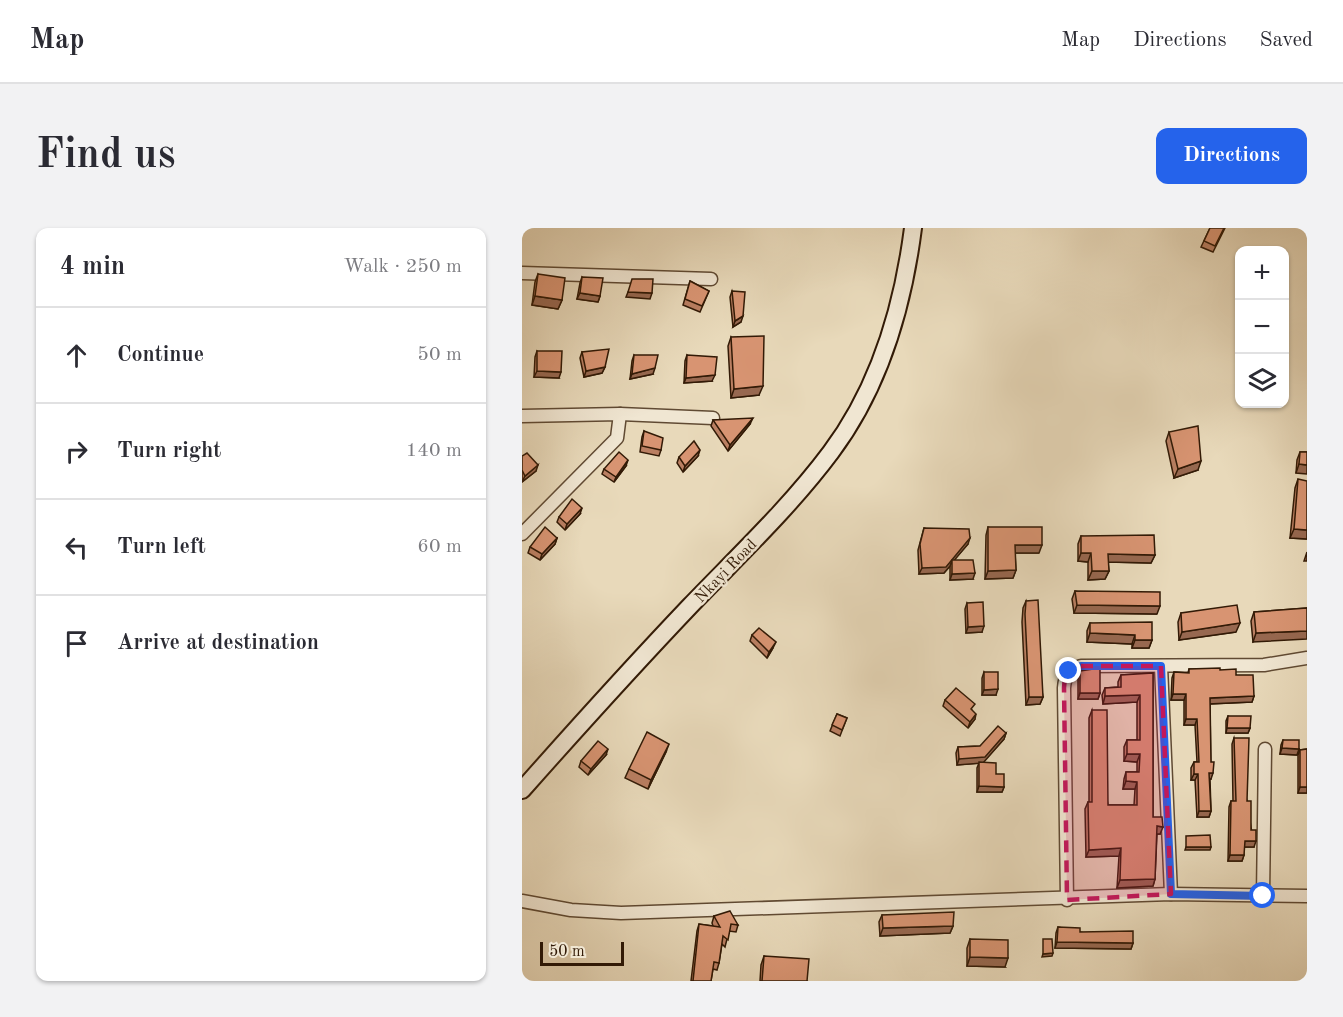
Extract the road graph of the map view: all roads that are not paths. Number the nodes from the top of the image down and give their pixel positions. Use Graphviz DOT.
graph roads {
  1 [pos="913,228"];
  2 [pos="522,273"];
  3 [pos="711,279"];
  4 [pos="620,414"];
  5 [pos="522,416"];
  6 [pos="713,418"];
  7 [pos="522,534"];
  8 [pos="1307,658"];
  9 [pos="1161,666"];
  10 [pos="1265,749"];
  11 [pos="522,790"];
  12 [pos="1171,894"];
  13 [pos="1263,896"];
  14 [pos="1307,896"];
  15 [pos="1067,900"];
  16 [pos="522,901"];
  1 -- 11 [label="main road, Nkayi Road"];
  2 -- 3 [label="street"];
  4 -- 5 [label="street"];
  4 -- 6 [label="street"];
  4 -- 7 [label="street"];
  8 -- 9 [label="street"];
  9 -- 12 [label="street"];
  9 -- 15 [label="street"];
  10 -- 13 [label="street"];
  12 -- 13 [label="street"];
  12 -- 15 [label="street"];
  13 -- 14 [label="street"];
  15 -- 16 [label="street"];
}
